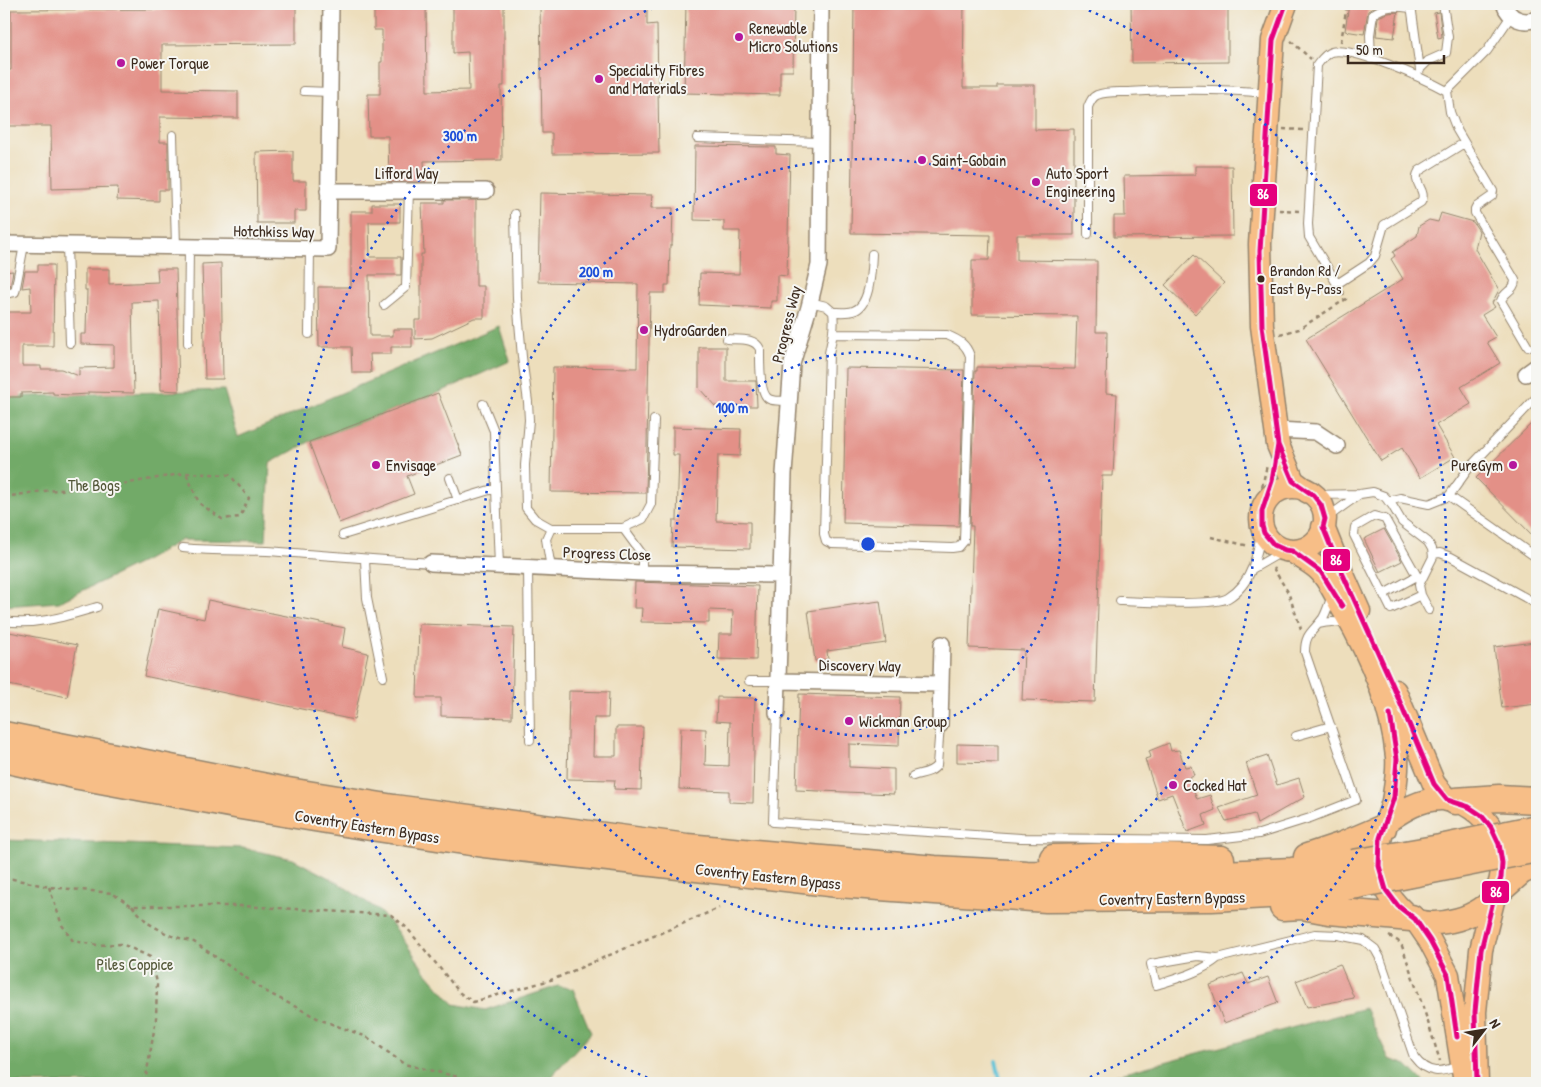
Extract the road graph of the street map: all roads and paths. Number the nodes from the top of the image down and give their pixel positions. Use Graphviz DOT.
graph roads {
  1 [pos="331,4"];
  2 [pos="821,4"];
  3 [pos="1286,4"];
  4 [pos="1347,4"];
  5 [pos="1443,4"];
  6 [pos="1411,6"];
  7 [pos="1507,10"];
  8 [pos="1537,19"];
  9 [pos="1276,28"];
  10 [pos="1340,51"];
  11 [pos="1371,59"];
  12 [pos="1318,65"];
  13 [pos="1421,73"];
  14 [pos="304,91"];
  15 [pos="1447,91"];
  16 [pos="330,92"];
  17 [pos="1269,93"];
  18 [pos="1267,128"];
  19 [pos="1313,131"];
  20 [pos="173,135"];
  21 [pos="697,138"];
  22 [pos="820,142"];
  23 [pos="1464,143"];
  24 [pos="409,190"];
  25 [pos="328,191"];
  26 [pos="486,191"];
  27 [pos="1262,209"];
  28 [pos="1308,212"];
  29 [pos="515,214"];
  30 [pos="1088,234"];
  31 [pos="4,244"];
  32 [pos="24,245"];
  33 [pos="67,245"];
  34 [pos="182,247"];
  35 [pos="310,249"];
  36 [pos="872,254"];
  37 [pos="1337,284"];
  38 [pos="4,294"];
  39 [pos="810,302"];
  40 [pos="384,305"];
  41 [pos="834,312"];
  42 [pos="1286,333"];
  43 [pos="309,334"];
  44 [pos="833,334"];
  45 [pos="727,340"];
  46 [pos="70,343"];
  47 [pos="188,343"];
  48 [pos="1528,347"];
  49 [pos="1537,397"];
  50 [pos="789,401"];
  51 [pos="483,404"];
  52 [pos="654,420"];
  53 [pos="1274,446"];
  54 [pos="1337,446"];
  55 [pos="186,473"];
  56 [pos="450,478"];
  57 [pos="496,488"];
  58 [pos="1310,494"];
  59 [pos="1360,494"];
  60 [pos="1449,496"];
  61 [pos="4,497"];
  62 [pos="458,500"];
  63 [pos="1388,501"];
  64 [pos="1258,522"];
  65 [pos="1324,523"];
  66 [pos="551,528"];
  67 [pos="623,528"];
  68 [pos="342,535"];
  69 [pos="1211,537"];
  70 [pos="183,548"];
  71 [pos="1282,554"];
  72 [pos="1432,554"];
  73 [pos="1537,558"];
  74 [pos="365,560"];
  75 [pos="431,563"];
  76 [pos="499,566"];
  77 [pos="528,567"];
  78 [pos="551,568"];
  79 [pos="1252,569"];
  80 [pos="642,572"];
  81 [pos="781,575"];
  82 [pos="1419,578"];
  83 [pos="1333,591"];
  84 [pos="1384,594"];
  85 [pos="1421,595"];
  86 [pos="1120,601"];
  87 [pos="1537,604"];
  88 [pos="98,607"];
  89 [pos="1429,610"];
  90 [pos="4,621"];
  91 [pos="1316,625"];
  92 [pos="1354,628"];
  93 [pos="1305,642"];
  94 [pos="942,644"];
  95 [pos="383,677"];
  96 [pos="749,680"];
  97 [pos="778,681"];
  98 [pos="941,684"];
  99 [pos="777,713"];
  100 [pos="940,726"];
  101 [pos="1330,726"];
  102 [pos="4,735"];
  103 [pos="1296,736"];
  104 [pos="530,740"];
  105 [pos="4,759"];
  106 [pos="913,776"];
  107 [pos="1537,800"];
  108 [pos="1451,801"];
  109 [pos="1385,825"];
  110 [pos="1537,828"];
  111 [pos="688,847"];
  112 [pos="1537,849"];
  113 [pos="1537,864"];
  114 [pos="728,872"];
  115 [pos="1355,874"];
  116 [pos="4,877"];
  117 [pos="48,887"];
  118 [pos="1495,895"];
  119 [pos="132,906"];
  120 [pos="719,908"];
  121 [pos="1413,918"];
  122 [pos="1218,958"];
  123 [pos="1475,1019"];
  124 [pos="1463,1075"];
  125 [pos="145,1083"];
  126 [pos="462,1083"];
  127 [pos="1361,1083"];
  128 [pos="1414,1083"];
  129 [pos="1477,1083"];
  1 -- 16 [label="street, Hotchkiss Way"];
  2 -- 22 [label="street, Progress Way"];
  3 -- 9 [label="main road"];
  4 -- 10 [label="path"];
  5 -- 13 [label="lane"];
  6 -- 11 [label="lane"];
  6 -- 13 [label="lane"];
  7 -- 8 [label="street"];
  7 -- 15 [label="lane"];
  9 -- 12 [label="path"];
  9 -- 17 [label="main road"];
  10 -- 11 [label="lane"];
  10 -- 12 [label="lane"];
  11 -- 13 [label="lane"];
  12 -- 19 [label="lane"];
  13 -- 15 [label="lane"];
  14 -- 16 [label="lane"];
  15 -- 23 [label="lane"];
  16 -- 25 [label="street, Hotchkiss Way"];
  17 -- 18 [label="main road"];
  17 -- 30 [label="lane"];
  18 -- 19 [label="path"];
  18 -- 27 [label="main road"];
  19 -- 28 [label="lane"];
  20 -- 34 [label="lane"];
  21 -- 22 [label="lane"];
  22 -- 39 [label="street, Progress Way"];
  23 -- 37 [label="lane"];
  23 -- 48 [label="lane"];
  24 -- 25 [label="street, Lifford Way"];
  24 -- 26 [label="street, Lifford Way"];
  24 -- 40 [label="lane"];
  25 -- 35 [label="street, Hotchkiss Way"];
  27 -- 28 [label="path"];
  27 -- 53 [label="main road"];
  28 -- 37 [label="lane"];
  29 -- 66 [label="lane"];
  31 -- 32 [label="street, Hotchkiss Way"];
  32 -- 33 [label="street, Hotchkiss Way"];
  32 -- 38 [label="lane"];
  33 -- 34 [label="street, Hotchkiss Way"];
  33 -- 46 [label="lane"];
  34 -- 35 [label="street, Hotchkiss Way"];
  34 -- 47 [label="lane"];
  35 -- 43 [label="lane"];
  36 -- 41 [label="lane"];
  37 -- 42 [label="path"];
  39 -- 41 [label="lane"];
  39 -- 50 [label="street, Progress Way"];
  41 -- 44 [label="lane"];
  44 -- 44 [label="lane"];
  45 -- 50 [label="lane"];
  49 -- 60 [label="lane"];
  50 -- 81 [label="street, Progress Way"];
  51 -- 57 [label="lane"];
  52 -- 67 [label="lane"];
  53 -- 54 [label="street"];
  53 -- 58 [label="main road"];
  53 -- 64 [label="path"];
  53 -- 64 [label="main road"];
  55 -- 55 [label="path"];
  55 -- 61 [label="path"];
  56 -- 62 [label="lane"];
  57 -- 62 [label="lane"];
  57 -- 76 [label="lane"];
  58 -- 59 [label="lane"];
  58 -- 64 [label="main road"];
  58 -- 65 [label="main road"];
  59 -- 63 [label="lane"];
  59 -- 65 [label="lane"];
  60 -- 63 [label="lane"];
  60 -- 73 [label="lane"];
  62 -- 68 [label="lane"];
  63 -- 72 [label="lane"];
  64 -- 69 [label="path"];
  64 -- 71 [label="main road"];
  64 -- 79 [label="lane"];
  65 -- 71 [label="main road"];
  65 -- 108 [label="main road"];
  66 -- 67 [label="lane"];
  66 -- 78 [label="lane"];
  67 -- 80 [label="lane"];
  70 -- 74 [label="lane"];
  71 -- 79 [label="lane"];
  71 -- 83 [label="main road"];
  71 -- 93 [label="path"];
  72 -- 82 [label="lane"];
  72 -- 87 [label="lane"];
  74 -- 75 [label="lane"];
  74 -- 95 [label="lane"];
  75 -- 76 [label="street, Progress Close"];
  76 -- 77 [label="street, Progress Close"];
  77 -- 78 [label="street, Progress Close"];
  77 -- 104 [label="lane"];
  78 -- 80 [label="street, Progress Close"];
  79 -- 86 [label="lane"];
  80 -- 81 [label="street, Progress Close"];
  81 -- 97 [label="street, Progress Way"];
  82 -- 84 [label="lane"];
  82 -- 84 [label="lane"];
  82 -- 85 [label="lane"];
  83 -- 91 [label="lane"];
  83 -- 92 [label="main road"];
  84 -- 85 [label="lane"];
  85 -- 89 [label="lane"];
  88 -- 90 [label="lane"];
  91 -- 92 [label="lane"];
  91 -- 93 [label="lane"];
  92 -- 109 [label="main road"];
  93 -- 101 [label="lane"];
  94 -- 98 [label="street"];
  96 -- 97 [label="lane"];
  97 -- 98 [label="street, Discovery Way"];
  97 -- 99 [label="street, Progress Way"];
  98 -- 100 [label="street"];
  99 -- 101 [label="lane"];
  100 -- 106 [label="lane"];
  101 -- 103 [label="lane"];
  102 -- 111 [label="highway, Coventry Eastern Bypass"];
  105 -- 114 [label="highway, Coventry Eastern Bypass"];
  107 -- 108 [label="highway"];
  108 -- 109 [label="main road"];
  108 -- 118 [label="main road"];
  109 -- 111 [label="highway"];
  109 -- 121 [label="main road"];
  110 -- 115 [label="highway, Coventry Eastern Bypass, bridge"];
  111 -- 115 [label="highway, Coventry Eastern Bypass"];
  112 -- 115 [label="highway, Coventry Eastern Bypass, bridge"];
  113 -- 118 [label="highway"];
  114 -- 115 [label="highway, Coventry Eastern Bypass"];
  114 -- 121 [label="highway"];
  116 -- 117 [label="path"];
  117 -- 119 [label="path"];
  117 -- 125 [label="path"];
  118 -- 121 [label="main road"];
  118 -- 123 [label="main road"];
  119 -- 120 [label="path"];
  119 -- 126 [label="path"];
  121 -- 124 [label="main road"];
  122 -- 122 [label="lane"];
  122 -- 124 [label="lane"];
  123 -- 124 [label="lane"];
  123 -- 129 [label="main road"];
  127 -- 128 [label="path"];
}
